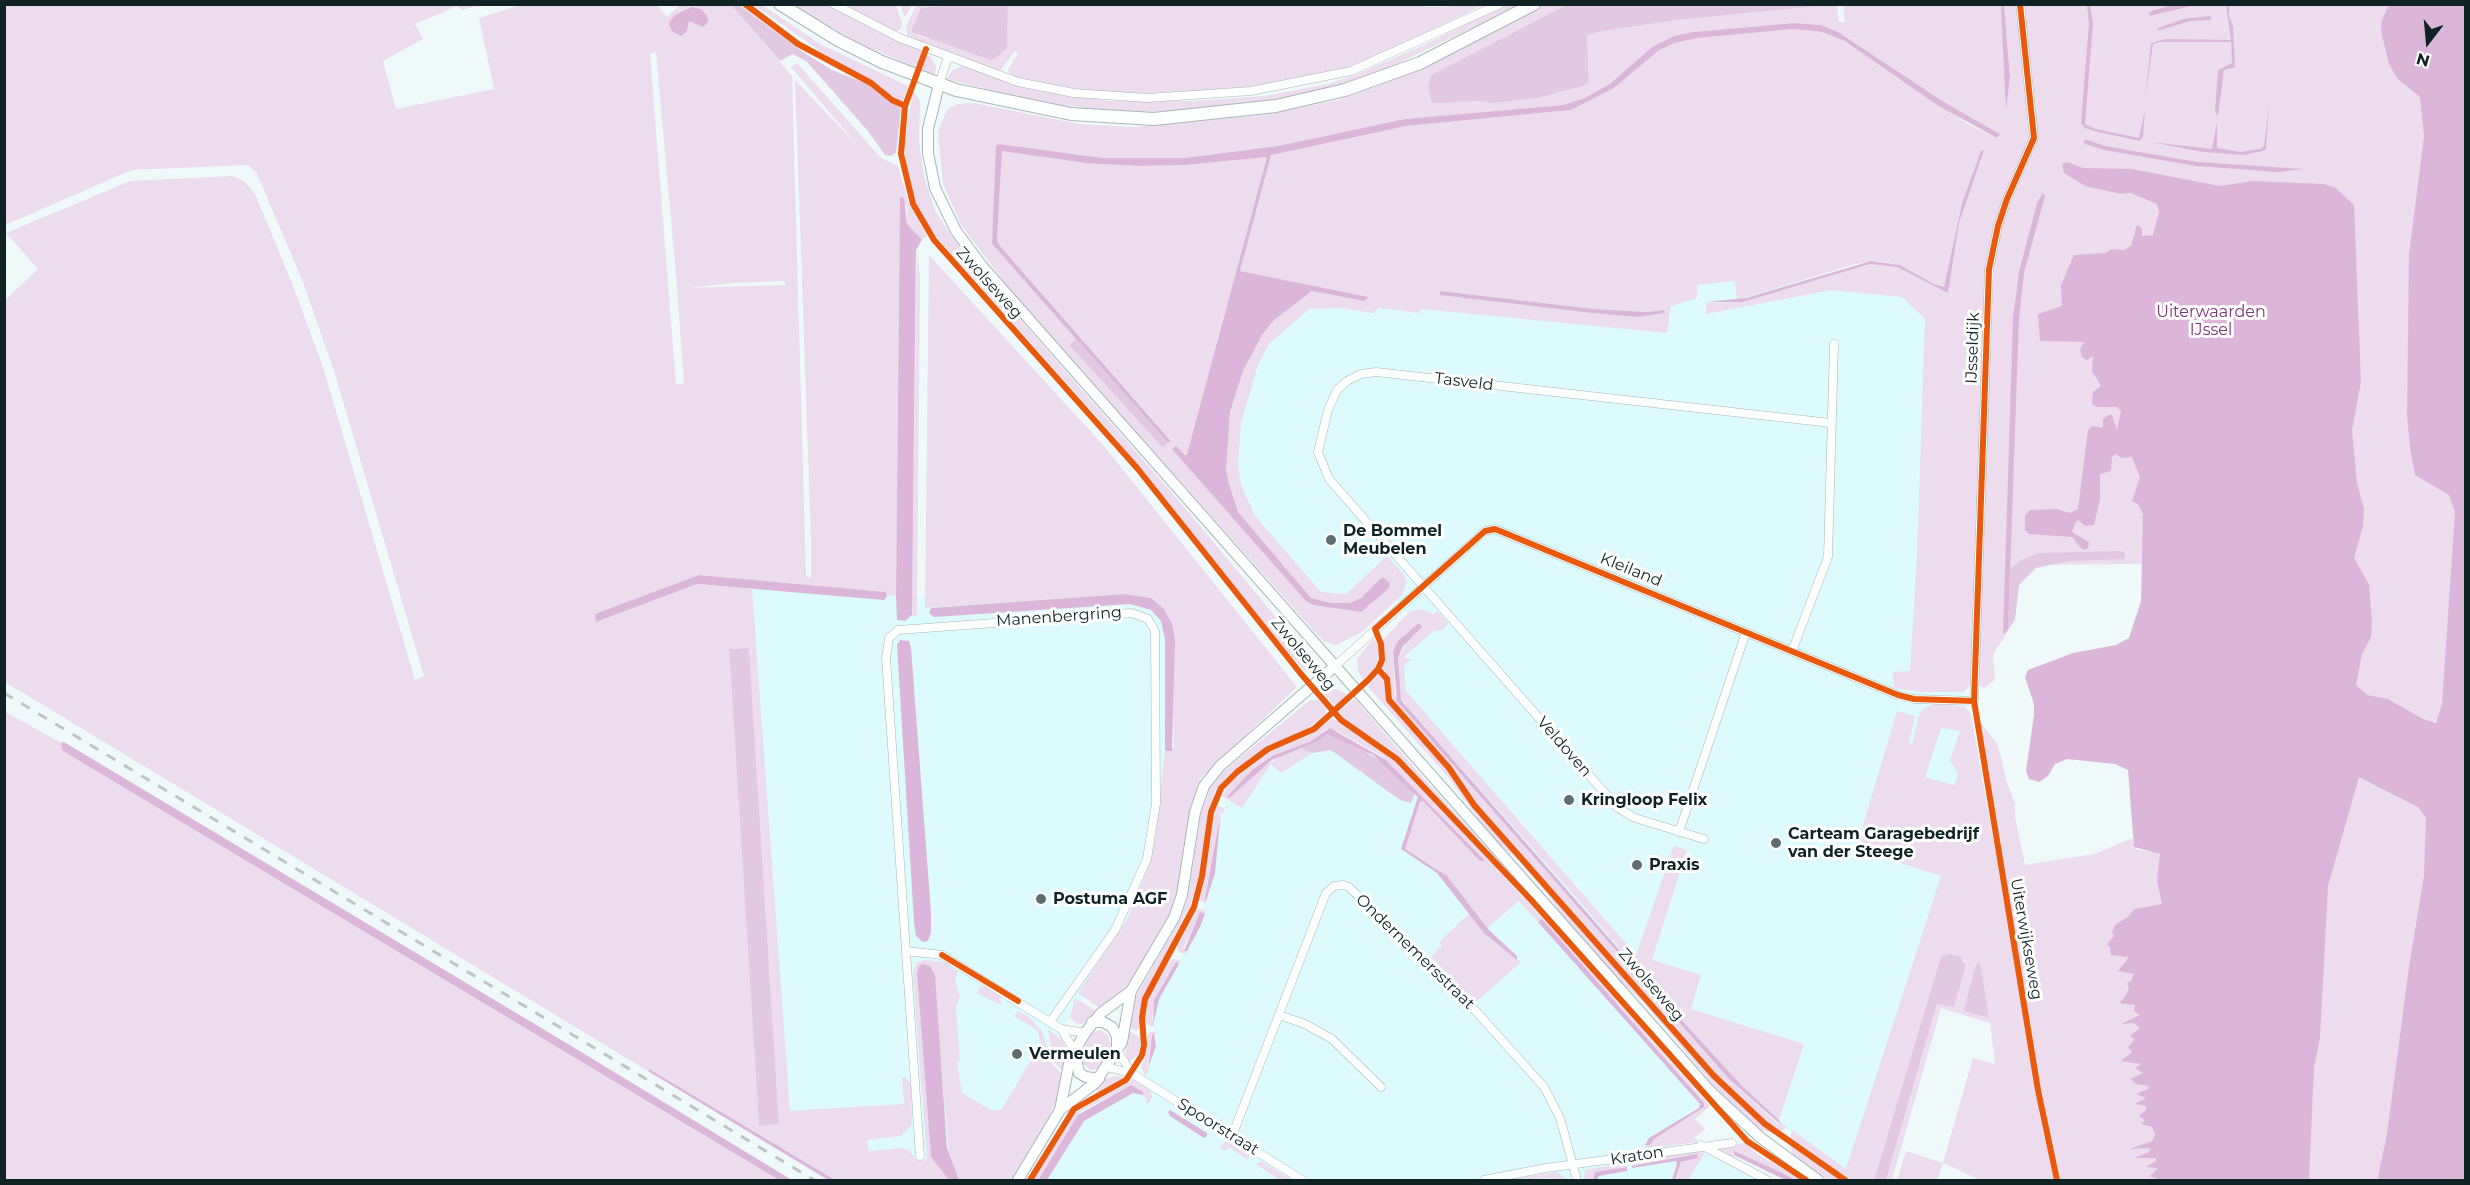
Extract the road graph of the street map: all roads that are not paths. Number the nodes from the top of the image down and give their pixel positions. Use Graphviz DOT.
graph roads {
  1 [pos="780,4"];
  2 [pos="834,4"];
  3 [pos="1500,4"];
  4 [pos="1534,4"];
  5 [pos="2020,4"];
  6 [pos="948,57"];
  7 [pos="939,84"];
  8 [pos="1834,344"];
  9 [pos="1831,423"];
  10 [pos="1423,585"];
  11 [pos="1746,632"];
  12 [pos="1792,651"];
  13 [pos="1335,666"];
  14 [pos="1974,701"];
  15 [pos="1679,832"];
  16 [pos="1704,839"];
  17 [pos="906,951"];
  18 [pos="1131,991"];
  19 [pos="1280,1015"];
  20 [pos="1050,1022"];
  21 [pos="1092,1022"];
  22 [pos="1061,1029"];
  23 [pos="1085,1033"];
  24 [pos="1074,1050"];
  25 [pos="1117,1051"];
  26 [pos="1107,1067"];
  27 [pos="1132,1074"];
  28 [pos="1099,1079"];
  29 [pos="1381,1087"];
  30 [pos="1060,1110"];
  31 [pos="1233,1136"];
  32 [pos="1732,1143"];
  33 [pos="1701,1145"];
  34 [pos="920,1156"];
  35 [pos="1574,1166"];
  36 [pos="1018,1180"];
  37 [pos="1302,1180"];
  38 [pos="1484,1180"];
  39 [pos="1577,1180"];
  40 [pos="1767,1180"];
  41 [pos="1818,1180"];
  1 -- 7 [label="main road"];
  2 -- 6 [label="street"];
  3 -- 6 [label="street"];
  4 -- 7 [label="main road"];
  5 -- 14 [label="street, IJsseldijk"];
  6 -- 7 [label="street"];
  7 -- 13 [label="main road, Zwolseweg"];
  8 -- 9 [label="street"];
  9 -- 10 [label="street, Tasveld"];
  9 -- 12 [label="street"];
  10 -- 11 [label="street, Kleiland"];
  10 -- 13 [label="street, Kleiland"];
  10 -- 15 [label="street, Veldoven"];
  11 -- 12 [label="street, Kleiland"];
  11 -- 15 [label="street"];
  12 -- 14 [label="street, Kleiland"];
  13 -- 18 [label="main road"];
  13 -- 41 [label="main road, Zwolseweg"];
  15 -- 16 [label="street, Veldoven"];
  17 -- 20 [label="street"];
  17 -- 20 [label="street, Manenbergring"];
  17 -- 34 [label="street, Manenbergring"];
  18 -- 21 [label="main road"];
  18 -- 25 [label="main road"];
  19 -- 29 [label="street"];
  19 -- 31 [label="street, Ondernemersstraat"];
  19 -- 35 [label="street, Ondernemersstraat"];
  20 -- 22 [label="street"];
  21 -- 23 [label="main road"];
  21 -- 25 [label="main road"];
  22 -- 23 [label="street"];
  22 -- 24 [label="street"];
  23 -- 24 [label="main road"];
  24 -- 28 [label="main road"];
  24 -- 30 [label="main road"];
  25 -- 26 [label="main road"];
  25 -- 27 [label="street, Spoorstraat"];
  26 -- 27 [label="street, Spoorstraat"];
  26 -- 28 [label="main road"];
  27 -- 31 [label="street, Spoorstraat"];
  28 -- 30 [label="main road"];
  30 -- 36 [label="main road"];
  31 -- 37 [label="street, Spoorstraat"];
  32 -- 33 [label="street, Kraton"];
  33 -- 35 [label="street, Kraton"];
  33 -- 40 [label="street"];
  35 -- 38 [label="street"];
  35 -- 39 [label="street"];
}
